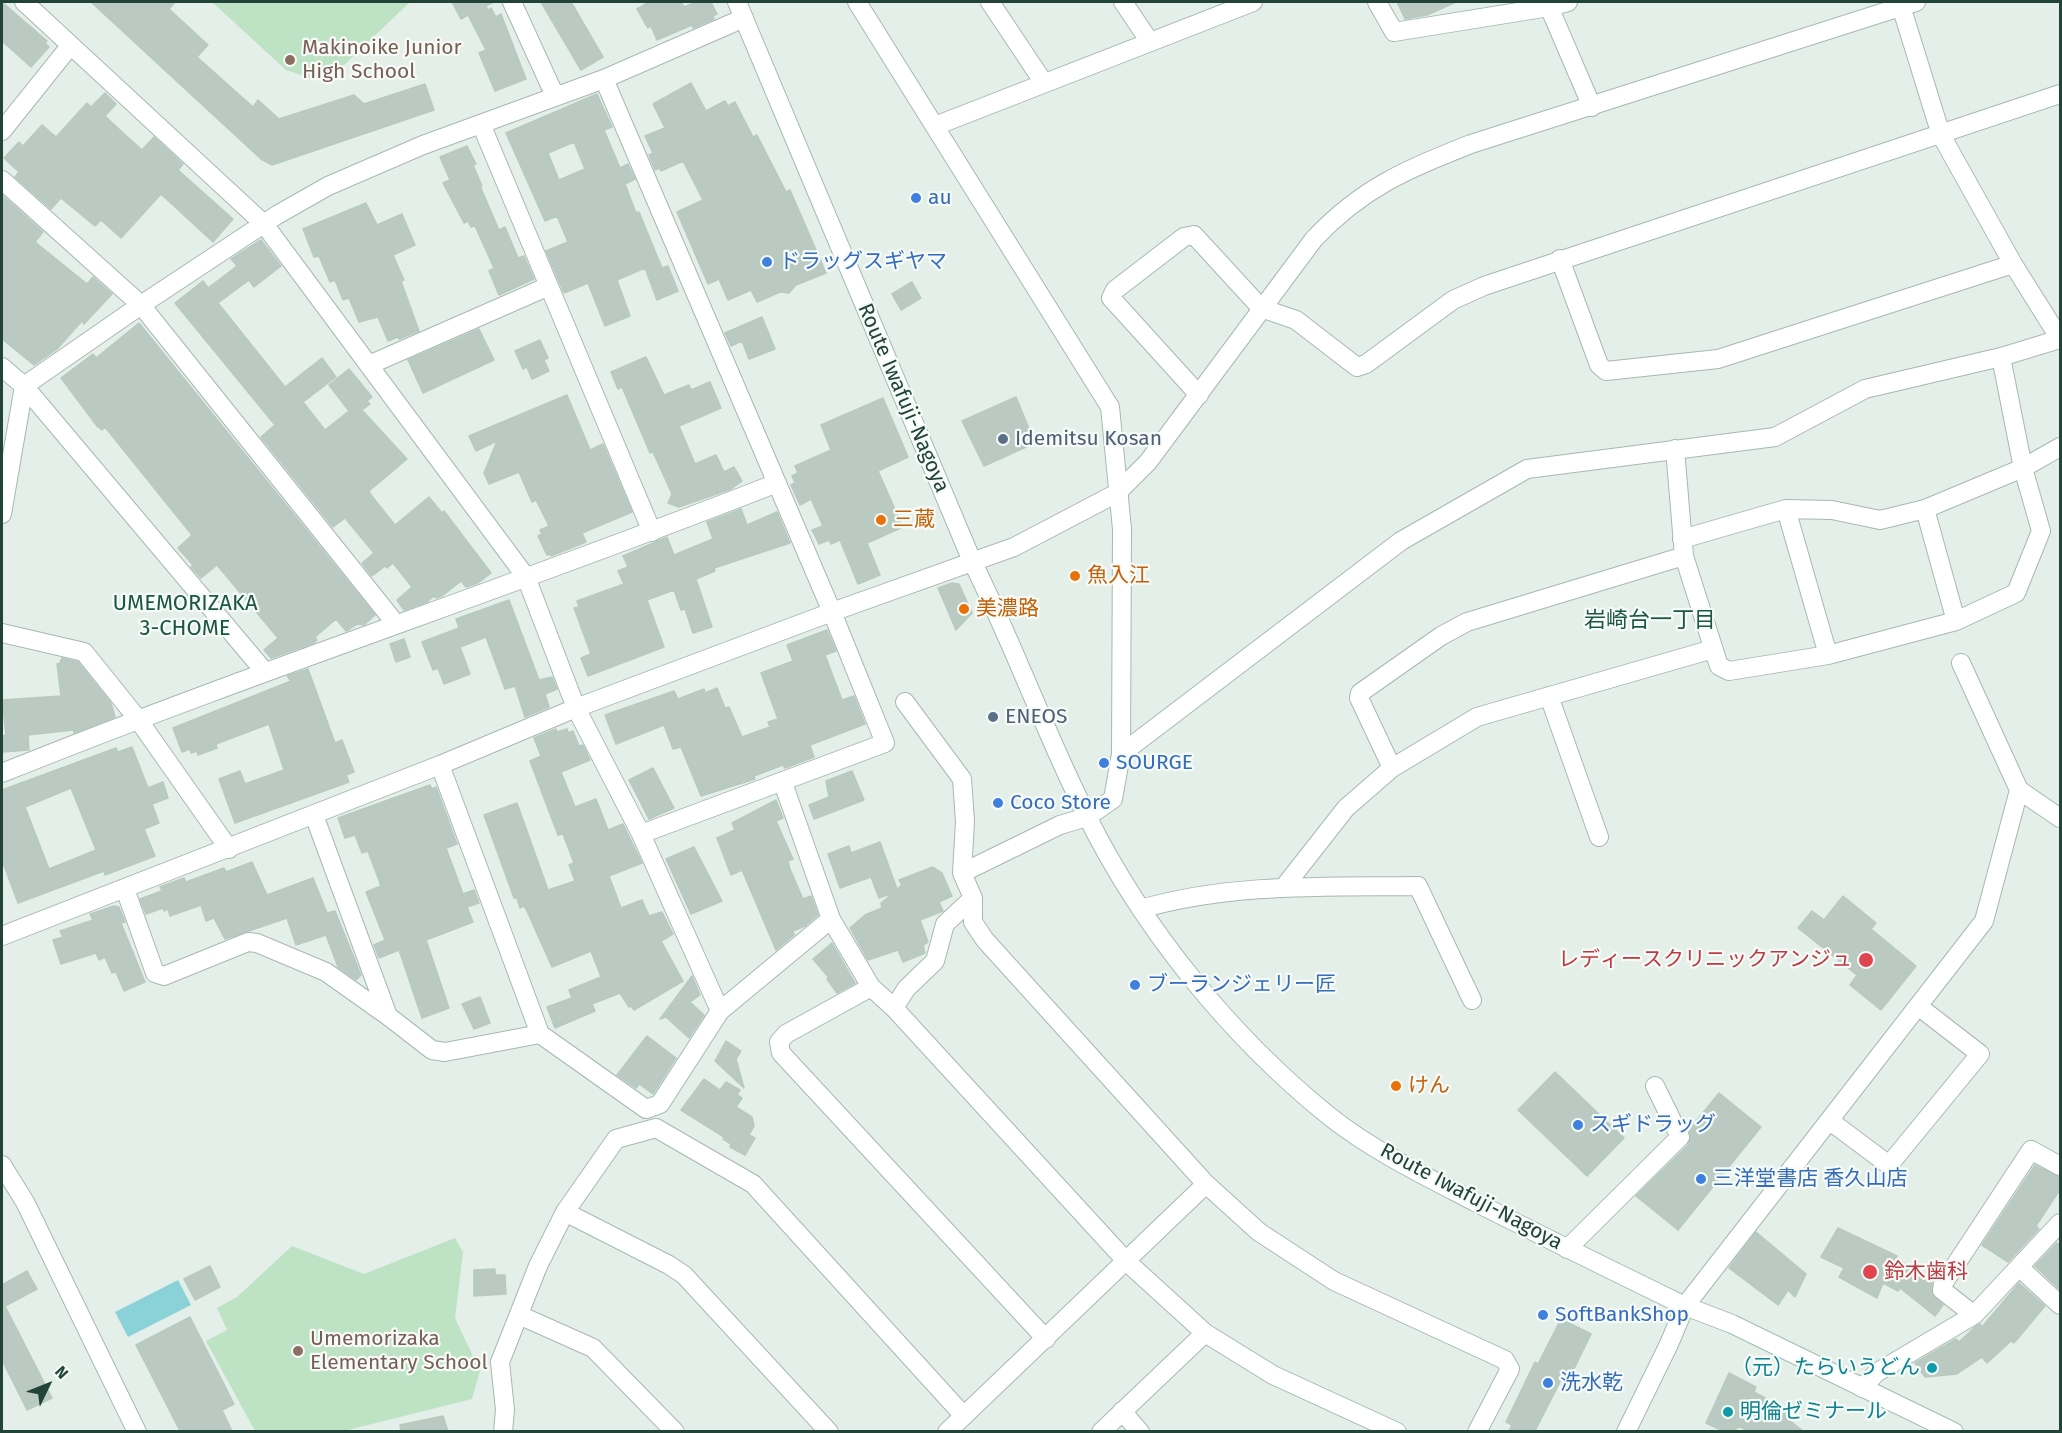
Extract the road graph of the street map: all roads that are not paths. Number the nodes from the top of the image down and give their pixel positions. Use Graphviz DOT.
graph roads {
  1 [pos="24,2"];
  2 [pos="512,2"];
  3 [pos="856,2"];
  4 [pos="990,2"];
  5 [pos="1123,2"];
  6 [pos="1253,2"];
  7 [pos="1377,2"];
  8 [pos="1568,2"];
  9 [pos="1548,4"];
  10 [pos="1909,4"];
  11 [pos="741,10"];
  12 [pos="1150,42"];
  13 [pos="70,46"];
  14 [pos="604,79"];
  15 [pos="1044,83"];
  16 [pos="555,96"];
  17 [pos="2060,96"];
  18 [pos="1592,107"];
  19 [pos="481,124"];
  20 [pos="935,126"];
  21 [pos="2,131"];
  22 [pos="1941,135"];
  23 [pos="2,180"];
  24 [pos="264,224"];
  25 [pos="1560,259"];
  26 [pos="2013,264"];
  27 [pos="549,286"];
  28 [pos="141,305"];
  29 [pos="1261,308"];
  30 [pos="2001,357"];
  31 [pos="369,365"];
  32 [pos="2,367"];
  33 [pos="24,386"];
  34 [pos="1199,395"];
  35 [pos="2061,447"];
  36 [pos="1675,449"];
  37 [pos="2023,468"];
  38 [pos="777,483"];
  39 [pos="1117,493"];
  40 [pos="1786,509"];
  41 [pos="1925,509"];
  42 [pos="2,514"];
  43 [pos="652,532"];
  44 [pos="1683,548"];
  45 [pos="972,561"];
  46 [pos="526,577"];
  47 [pos="832,612"];
  48 [pos="1956,621"];
  49 [pos="396,624"];
  50 [pos="2,633"];
  51 [pos="1713,649"];
  52 [pos="1828,655"];
  53 [pos="1961,663"];
  54 [pos="265,672"];
  55 [pos="1548,696"];
  56 [pos="905,702"];
  57 [pos="576,708"];
  58 [pos="137,718"];
  59 [pos="1121,754"];
  60 [pos="440,765"];
  61 [pos="1392,768"];
  62 [pos="2,773"];
  63 [pos="783,783"];
  64 [pos="2019,790"];
  65 [pos="314,815"];
  66 [pos="1087,817"];
  67 [pos="2061,818"];
  68 [pos="641,834"];
  69 [pos="1599,837"];
  70 [pos="230,849"];
  71 [pos="962,873"];
  72 [pos="1284,887"];
  73 [pos="125,889"];
  74 [pos="973,898"];
  75 [pos="1141,909"];
  76 [pos="831,919"];
  77 [pos="2,936"];
  78 [pos="871,987"];
  79 [pos="1472,1000"];
  80 [pos="1918,1006"];
  81 [pos="894,1008"];
  82 [pos="720,1011"];
  83 [pos="388,1016"];
  84 [pos="540,1034"];
  85 [pos="1655,1086"];
  86 [pos="1830,1121"];
  87 [pos="2,1165"];
  88 [pos="2061,1166"];
  89 [pos="1206,1184"];
  90 [pos="565,1212"];
  91 [pos="2061,1223"];
  92 [pos="1567,1249"];
  93 [pos="1127,1262"];
  94 [pos="2020,1268"];
  95 [pos="2061,1305"];
  96 [pos="1685,1306"];
  97 [pos="519,1315"];
  98 [pos="1974,1315"];
  99 [pos="1205,1333"];
  100 [pos="1046,1339"];
  101 [pos="1862,1388"];
  102 [pos="1122,1411"];
  103 [pos="964,1416"];
  104 [pos="137,1431"];
  105 [pos="503,1431"];
  106 [pos="675,1431"];
  107 [pos="830,1431"];
  108 [pos="947,1431"];
  109 [pos="1101,1431"];
  110 [pos="1140,1431"];
  111 [pos="1397,1431"];
  112 [pos="1477,1431"];
  113 [pos="1626,1431"];
  114 [pos="1954,1431"];
  1 -- 13 [label="street"];
  2 -- 16 [label="street"];
  3 -- 20 [label="street"];
  4 -- 15 [label="street"];
  5 -- 12 [label="street"];
  6 -- 12 [label="street"];
  7 -- 9 [label="street"];
  8 -- 9 [label="street"];
  9 -- 18 [label="street"];
  10 -- 18 [label="street"];
  10 -- 22 [label="street"];
  11 -- 14 [label="street"];
  11 -- 45 [label="street, Route Iwafuji-Nagoya"];
  12 -- 15 [label="street"];
  13 -- 21 [label="street"];
  13 -- 24 [label="street"];
  14 -- 16 [label="street"];
  14 -- 38 [label="street"];
  15 -- 20 [label="street"];
  16 -- 19 [label="street"];
  17 -- 22 [label="street"];
  18 -- 29 [label="street"];
  19 -- 24 [label="street"];
  19 -- 27 [label="street"];
  20 -- 39 [label="street"];
  22 -- 25 [label="street"];
  22 -- 26 [label="street"];
  23 -- 28 [label="street"];
  24 -- 28 [label="street"];
  24 -- 31 [label="street"];
  25 -- 26 [label="street"];
  25 -- 29 [label="street"];
  26 -- 30 [label="street"];
  27 -- 31 [label="street"];
  27 -- 43 [label="street"];
  28 -- 33 [label="street"];
  28 -- 49 [label="street"];
  29 -- 34 [label="street"];
  29 -- 34 [label="street"];
  30 -- 36 [label="street"];
  30 -- 37 [label="street"];
  31 -- 46 [label="street"];
  32 -- 33 [label="street"];
  33 -- 42 [label="street"];
  33 -- 54 [label="street"];
  34 -- 39 [label="street"];
  35 -- 37 [label="street"];
  36 -- 44 [label="street"];
  36 -- 59 [label="street"];
  37 -- 41 [label="street"];
  37 -- 48 [label="street"];
  38 -- 43 [label="street"];
  38 -- 47 [label="street"];
  39 -- 45 [label="street"];
  39 -- 59 [label="street"];
  40 -- 41 [label="street"];
  40 -- 44 [label="street"];
  40 -- 52 [label="street"];
  41 -- 48 [label="street"];
  43 -- 46 [label="street"];
  44 -- 51 [label="street"];
  44 -- 61 [label="street"];
  45 -- 47 [label="street"];
  45 -- 66 [label="street, Route Iwafuji-Nagoya"];
  46 -- 49 [label="street"];
  46 -- 57 [label="street"];
  47 -- 57 [label="street"];
  47 -- 63 [label="street"];
  48 -- 52 [label="street"];
  49 -- 54 [label="street"];
  50 -- 58 [label="street"];
  51 -- 52 [label="street"];
  51 -- 55 [label="street"];
  53 -- 64 [label="street"];
  54 -- 58 [label="street"];
  55 -- 61 [label="street"];
  55 -- 69 [label="street"];
  56 -- 71 [label="street"];
  57 -- 60 [label="street"];
  57 -- 68 [label="street"];
  58 -- 62 [label="street"];
  58 -- 70 [label="street"];
  59 -- 66 [label="street"];
  60 -- 65 [label="street"];
  60 -- 84 [label="street"];
  61 -- 72 [label="street"];
  63 -- 68 [label="street"];
  63 -- 76 [label="street"];
  64 -- 67 [label="street"];
  64 -- 80 [label="street"];
  65 -- 70 [label="street"];
  65 -- 83 [label="street"];
  66 -- 71 [label="street"];
  66 -- 75 [label="street, Route Iwafuji-Nagoya"];
  68 -- 82 [label="street"];
  70 -- 73 [label="street"];
  71 -- 74 [label="street"];
  72 -- 75 [label="street"];
  72 -- 79 [label="street"];
  73 -- 77 [label="street"];
  73 -- 83 [label="street"];
  74 -- 81 [label="street"];
  74 -- 89 [label="street"];
  75 -- 92 [label="street, Route Iwafuji-Nagoya"];
  76 -- 78 [label="street"];
  76 -- 82 [label="street"];
  78 -- 81 [label="street"];
  78 -- 100 [label="street"];
  80 -- 86 [label="street"];
  80 -- 86 [label="street"];
  81 -- 93 [label="street"];
  82 -- 84 [label="street"];
  83 -- 84 [label="street"];
  85 -- 92 [label="street"];
  86 -- 96 [label="street"];
  87 -- 104 [label="street"];
  88 -- 98 [label="street"];
  89 -- 93 [label="street"];
  89 -- 112 [label="street"];
  90 -- 97 [label="street"];
  90 -- 103 [label="street"];
  90 -- 107 [label="street"];
  91 -- 94 [label="street"];
  92 -- 96 [label="street, Route Iwafuji-Nagoya"];
  93 -- 99 [label="street"];
  93 -- 100 [label="street"];
  94 -- 95 [label="street"];
  94 -- 98 [label="street"];
  96 -- 101 [label="street, Route Iwafuji-Nagoya"];
  96 -- 113 [label="street"];
  97 -- 105 [label="street"];
  97 -- 106 [label="street"];
  98 -- 101 [label="street"];
  99 -- 102 [label="street"];
  99 -- 111 [label="street"];
  100 -- 103 [label="street"];
  101 -- 114 [label="street, Route Iwafuji-Nagoya"];
  102 -- 109 [label="street"];
  102 -- 110 [label="street"];
  103 -- 108 [label="street"];
}
